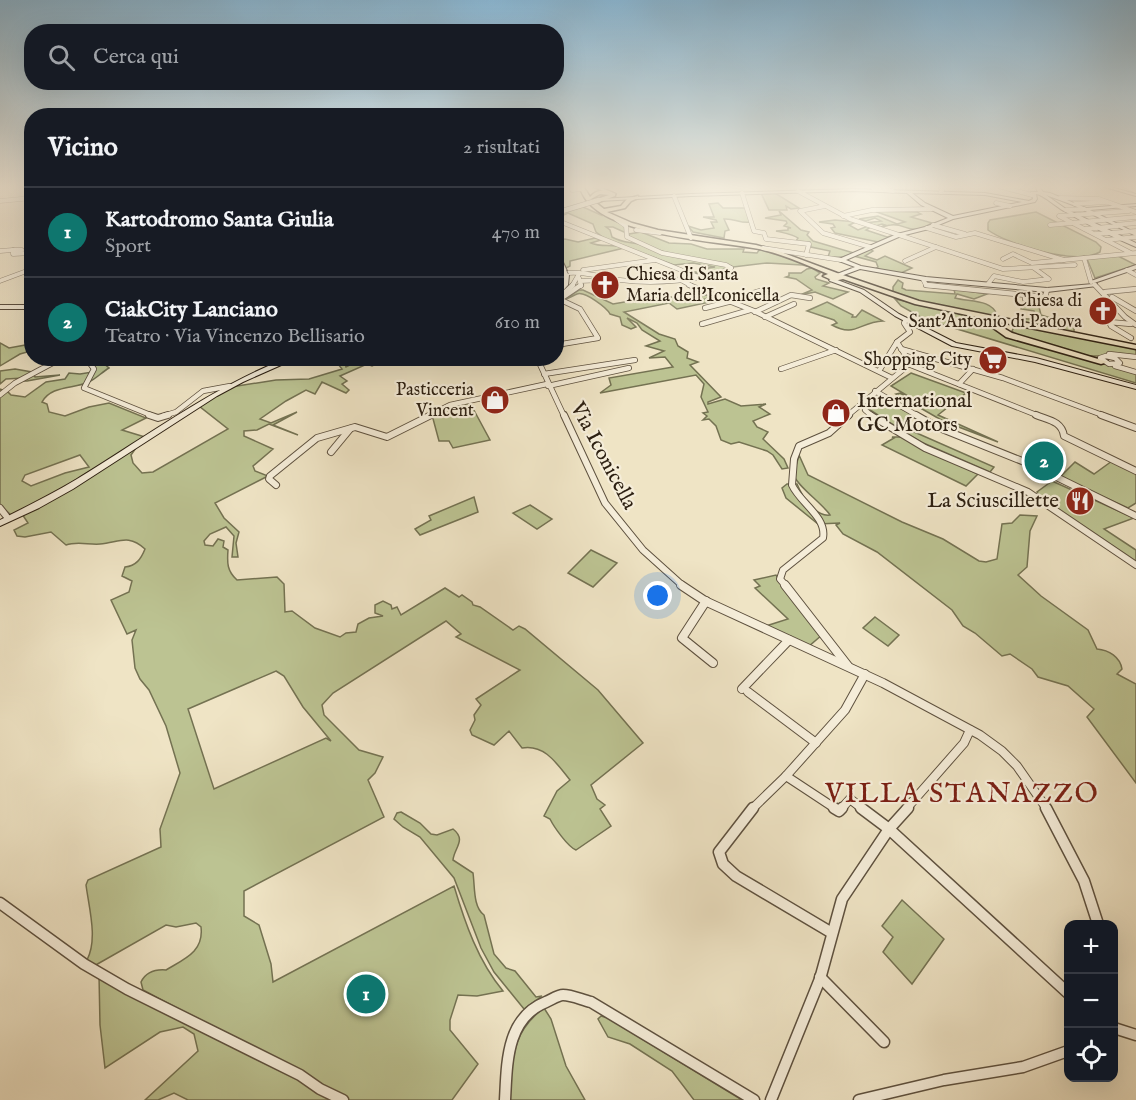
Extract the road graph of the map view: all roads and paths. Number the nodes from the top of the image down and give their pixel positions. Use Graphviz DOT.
graph roads {
  1 [pos="599,237"];
  2 [pos="628,237"];
  3 [pos="694,237"];
  4 [pos="765,237"];
  5 [pos="838,237"];
  6 [pos="893,237"];
  7 [pos="906,237"];
  8 [pos="989,237"];
  9 [pos="1090,237"];
  10 [pos="1099,237"];
  11 [pos="1123,238"];
  12 [pos="1104,240"];
  13 [pos="1136,245"];
  14 [pos="756,247"];
  15 [pos="870,247"];
  16 [pos="936,247"];
  17 [pos="13,250"];
  18 [pos="22,250"];
  19 [pos="0,251"];
  20 [pos="24,254"];
  21 [pos="1123,254"];
  22 [pos="1134,254"];
  23 [pos="806,255"];
  24 [pos="1083,258"];
  25 [pos="1003,259"];
  26 [pos="656,260"];
  27 [pos="841,260"];
  28 [pos="1064,260"];
  29 [pos="905,261"];
  30 [pos="1054,261"];
  31 [pos="1075,265"];
  32 [pos="1064,266"];
  33 [pos="1136,267"];
  34 [pos="858,268"];
  35 [pos="1035,268"];
  36 [pos="1127,270"];
  37 [pos="564,271"];
  38 [pos="24,272"];
  39 [pos="579,275"];
  40 [pos="564,276"];
  41 [pos="1136,276"];
  42 [pos="698,277"];
  43 [pos="838,278"];
  44 [pos="679,279"];
  45 [pos="924,279"];
  46 [pos="0,281"];
  47 [pos="632,281"];
  48 [pos="949,282"];
  49 [pos="1094,282"];
  50 [pos="988,284"];
  51 [pos="564,286"];
  52 [pos="953,288"];
  53 [pos="1136,289"];
  54 [pos="1047,290"];
  55 [pos="760,291"];
  56 [pos="1106,291"];
  57 [pos="564,294"];
  58 [pos="810,297"];
  59 [pos="564,300"];
  60 [pos="731,301"];
  61 [pos="1113,301"];
  62 [pos="794,304"];
  63 [pos="1136,304"];
  64 [pos="0,307"];
  65 [pos="24,307"];
  66 [pos="705,308"];
  67 [pos="753,311"];
  68 [pos="1136,311"];
  69 [pos="965,313"];
  70 [pos="765,317"];
  71 [pos="906,320"];
  72 [pos="1003,320"];
  73 [pos="702,324"];
  74 [pos="1136,325"];
  75 [pos="995,326"];
  76 [pos="1011,326"];
  77 [pos="1032,326"];
  78 [pos="1019,338"];
  79 [pos="1131,338"];
  80 [pos="897,342"];
  81 [pos="564,344"];
  82 [pos="1136,347"];
  83 [pos="901,349"];
  84 [pos="836,350"];
  85 [pos="1129,356"];
  86 [pos="1136,357"];
  87 [pos="635,360"];
  88 [pos="1104,360"];
  89 [pos="1120,362"];
  90 [pos="908,364"];
  91 [pos="47,366"];
  92 [pos="92,366"];
  93 [pos="276,366"];
  94 [pos="540,366"];
  95 [pos="629,368"];
  96 [pos="781,369"];
  97 [pos="973,369"];
  98 [pos="879,371"];
  99 [pos="1133,371"];
  100 [pos="544,374"];
  101 [pos="892,378"];
  102 [pos="959,384"];
  103 [pos="548,385"];
  104 [pos="230,386"];
  105 [pos="1136,387"];
  106 [pos="875,391"];
  107 [pos="0,395"];
  108 [pos="860,410"];
  109 [pos="1136,428"];
  110 [pos="350,429"];
  111 [pos="331,452"];
  112 [pos="1136,471"];
  113 [pos="276,486"];
  114 [pos="0,508"];
  115 [pos="1134,512"];
  116 [pos="4,520"];
  117 [pos="1136,565"];
  118 [pos="706,601"];
  119 [pos="789,640"];
  120 [pos="712,663"];
  121 [pos="848,666"];
  122 [pos="865,674"];
  123 [pos="970,730"];
  124 [pos="816,743"];
  125 [pos="786,776"];
  126 [pos="889,829"];
  127 [pos="0,903"];
  128 [pos="1097,920"];
  129 [pos="832,933"];
  130 [pos="820,977"];
  131 [pos="1064,990"];
  132 [pos="1118,1030"];
  133 [pos="1136,1035"];
  134 [pos="884,1042"];
  135 [pos="1064,1053"];
  136 [pos="343,1100"];
  137 [pos="505,1100"];
  138 [pos="754,1100"];
  139 [pos="771,1100"];
  140 [pos="859,1100"];
  1 -- 26 [label="street"];
  2 -- 42 [label="street"];
  3 -- 14 [label="main road"];
  4 -- 23 [label="street"];
  5 -- 15 [label="street"];
  6 -- 15 [label="street"];
  7 -- 16 [label="street"];
  8 -- 28 [label="street"];
  9 -- 21 [label="street"];
  10 -- 12 [label="street"];
  11 -- 12 [label="street"];
  11 -- 13 [label="street"];
  12 -- 22 [label="street"];
  14 -- 23 [label="street"];
  14 -- 43 [label="main road"];
  15 -- 27 [label="street"];
  16 -- 29 [label="street"];
  16 -- 35 [label="street"];
  17 -- 18 [label="street"];
  17 -- 19 [label="street"];
  17 -- 20 [label="street"];
  22 -- 24 [label="street"];
  23 -- 27 [label="street"];
  24 -- 28 [label="street"];
  24 -- 49 [label="street"];
  25 -- 30 [label="street"];
  26 -- 39 [label="street"];
  26 -- 42 [label="street"];
  27 -- 34 [label="street"];
  28 -- 30 [label="street"];
  30 -- 32 [label="street"];
  31 -- 32 [label="street"];
  32 -- 35 [label="street"];
  33 -- 36 [label="street"];
  34 -- 43 [label="street"];
  34 -- 45 [label="street"];
  35 -- 50 [label="street"];
  36 -- 41 [label="street"];
  36 -- 49 [label="street"];
  37 -- 51 [label="street"];
  38 -- 46 [label="street"];
  39 -- 40 [label="street"];
  39 -- 47 [label="street"];
  39 -- 47 [label="street"];
  39 -- 57 [label="street"];
  42 -- 44 [label="street"];
  43 -- 69 [label="main road"];
  43 -- 71 [label="street"];
  44 -- 47 [label="street"];
  44 -- 60 [label="street"];
  45 -- 48 [label="street"];
  45 -- 52 [label="street"];
  48 -- 50 [label="street"];
  48 -- 52 [label="street"];
  49 -- 54 [label="street"];
  49 -- 56 [label="street"];
  49 -- 61 [label="street"];
  50 -- 54 [label="street"];
  52 -- 54 [label="street"];
  53 -- 56 [label="street"];
  55 -- 60 [label="street"];
  56 -- 61 [label="street"];
  58 -- 67 [label="street"];
  59 -- 81 [label="street"];
  60 -- 66 [label="street"];
  60 -- 67 [label="street"];
  61 -- 63 [label="street"];
  61 -- 68 [label="street"];
  61 -- 74 [label="street"];
  62 -- 70 [label="street"];
  64 -- 65 [label="street"];
  67 -- 70 [label="street"];
  67 -- 73 [label="street"];
  69 -- 72 [label="main road"];
  69 -- 75 [label="main road"];
  70 -- 84 [label="street"];
  71 -- 80 [label="street"];
  71 -- 105 [label="street"];
  72 -- 75 [label="main road"];
  72 -- 76 [label="main road"];
  72 -- 77 [label="main road"];
  74 -- 79 [label="street"];
  75 -- 78 [label="main road"];
  76 -- 77 [label="main road"];
  76 -- 78 [label="main road"];
  77 -- 82 [label="main road"];
  78 -- 88 [label="main road"];
  80 -- 83 [label="street"];
  80 -- 98 [label="street"];
  83 -- 90 [label="street"];
  83 -- 97 [label="street"];
  84 -- 96 [label="street"];
  84 -- 98 [label="street"];
  85 -- 86 [label="street"];
  85 -- 88 [label="street"];
  85 -- 89 [label="street"];
  87 -- 100 [label="street"];
  88 -- 89 [label="street"];
  88 -- 89 [label="street"];
  88 -- 99 [label="street"];
  89 -- 99 [label="street"];
  90 -- 101 [label="street"];
  90 -- 102 [label="street"];
  91 -- 107 [label="street"];
  92 -- 104 [label="street"];
  93 -- 104 [label="street"];
  94 -- 100 [label="street, Via Iconicella"];
  95 -- 103 [label="street"];
  97 -- 102 [label="street"];
  97 -- 109 [label="street"];
  98 -- 101 [label="street"];
  100 -- 103 [label="street, Via Iconicella"];
  101 -- 106 [label="street"];
  102 -- 112 [label="street"];
  103 -- 110 [label="street"];
  103 -- 118 [label="street, Via Iconicella"];
  104 -- 116 [label="street"];
  106 -- 108 [label="street"];
  106 -- 115 [label="street"];
  108 -- 117 [label="street"];
  108 -- 121 [label="street"];
  110 -- 111 [label="street"];
  110 -- 113 [label="street"];
  114 -- 116 [label="street"];
  118 -- 119 [label="street, Via Iconicella"];
  118 -- 120 [label="street"];
  119 -- 121 [label="street, Via Iconicella"];
  119 -- 124 [label="street"];
  121 -- 122 [label="street, Via Iconicella"];
  122 -- 123 [label="street, Via Iconicella"];
  122 -- 124 [label="street"];
  123 -- 126 [label="street"];
  123 -- 128 [label="street, Via Iconicella"];
  124 -- 125 [label="street"];
  125 -- 126 [label="street"];
  125 -- 129 [label="street"];
  126 -- 129 [label="street"];
  126 -- 131 [label="street"];
  127 -- 136 [label="street"];
  129 -- 130 [label="street"];
  130 -- 134 [label="street"];
  130 -- 139 [label="street"];
  132 -- 133 [label="street"];
  135 -- 140 [label="street"];
  137 -- 138 [label="street"];
}
